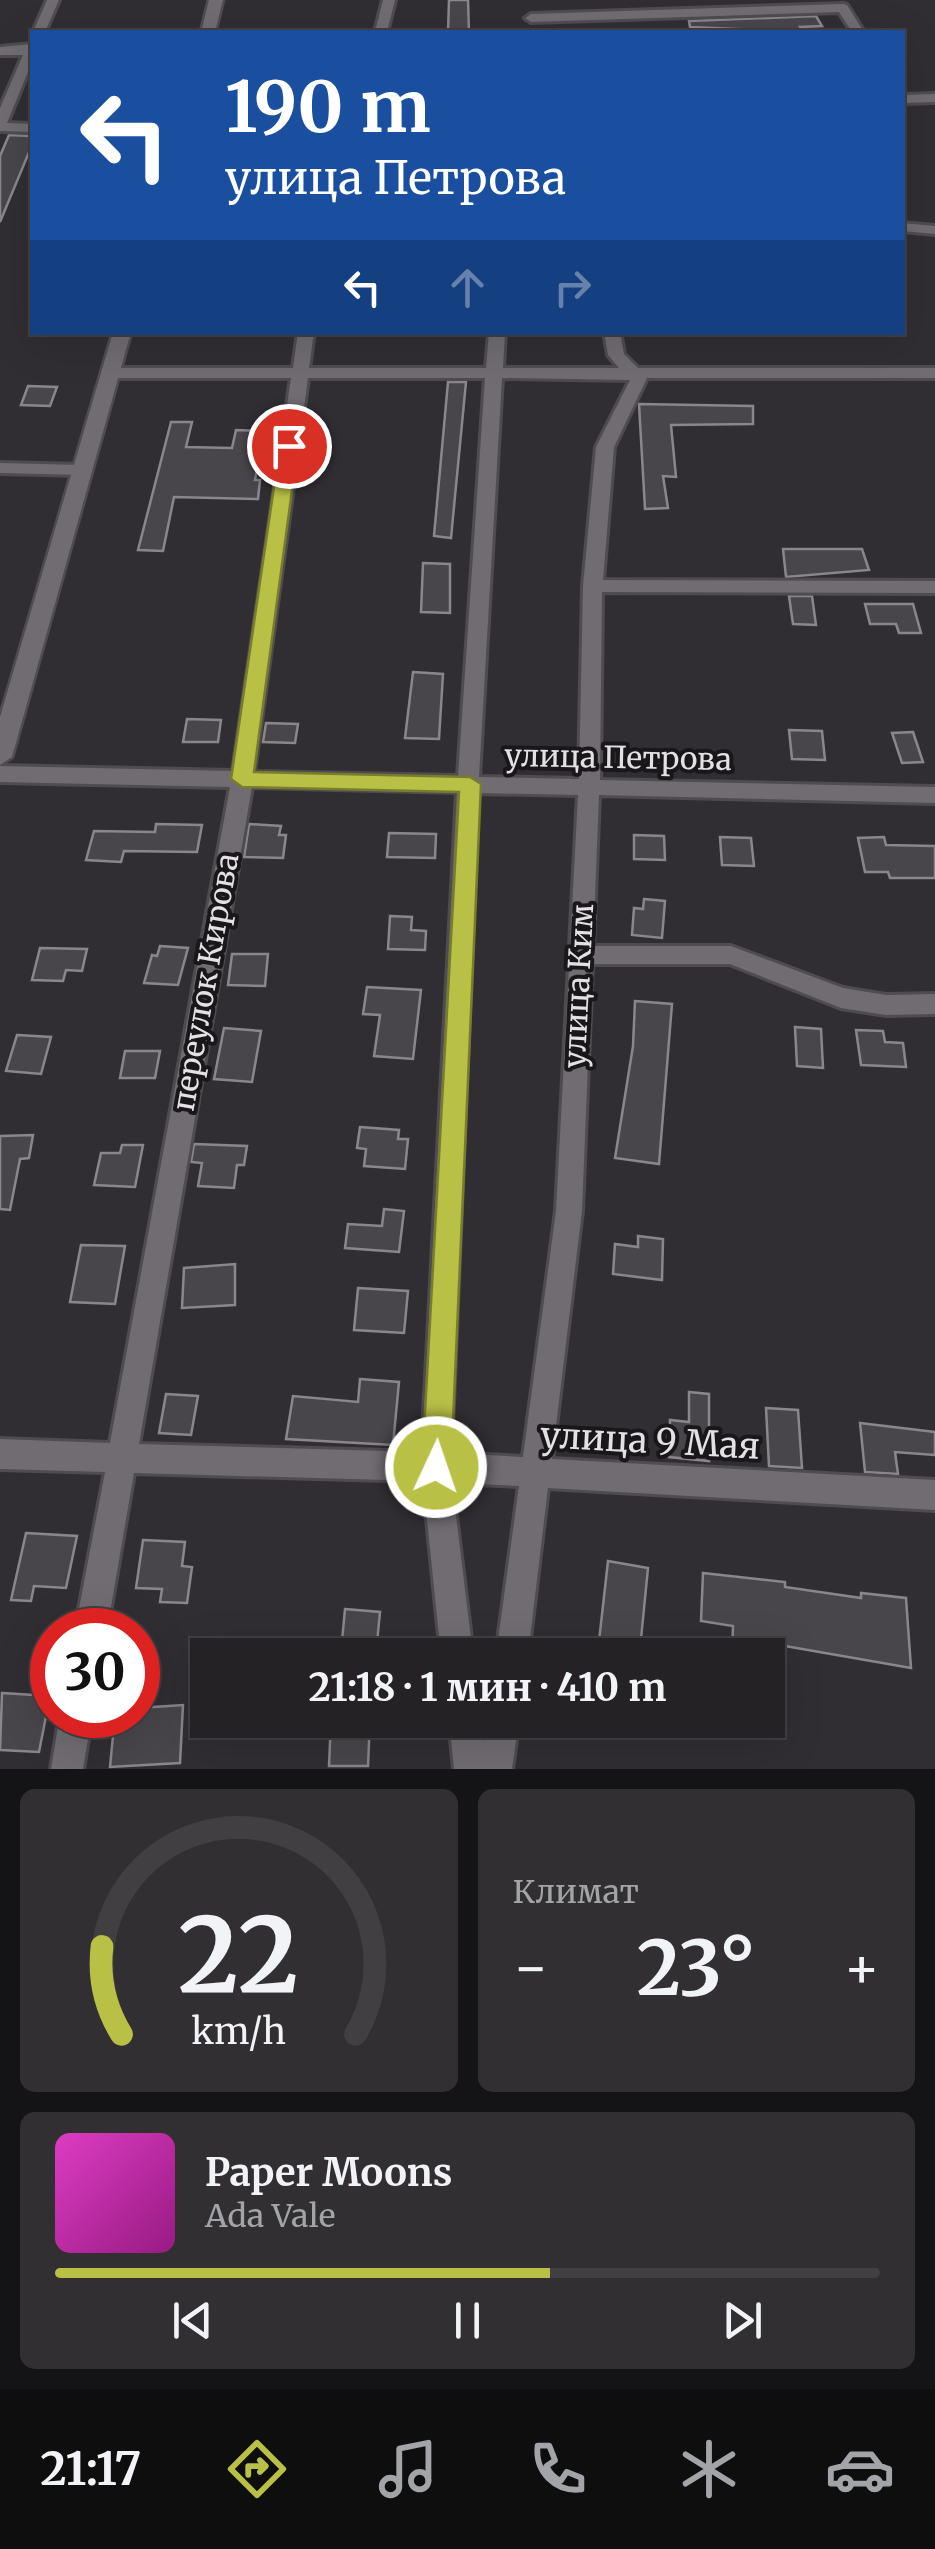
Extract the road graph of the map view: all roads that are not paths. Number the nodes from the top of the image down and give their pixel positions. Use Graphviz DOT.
graph roads {
  1 [pos="53,0"];
  2 [pos="216,0"];
  3 [pos="389,0"];
  4 [pos="528,0"];
  5 [pos="532,25"];
  6 [pos="40,30"];
  7 [pos="208,30"];
  8 [pos="382,30"];
  9 [pos="857,30"];
  10 [pos="30,49"];
  11 [pos="0,50"];
  12 [pos="30,54"];
  13 [pos="935,98"];
  14 [pos="905,99"];
  15 [pos="0,126"];
  16 [pos="30,128"];
  17 [pos="905,227"];
  18 [pos="935,230"];
  19 [pos="121,335"];
  20 [pos="306,335"];
  21 [pos="497,335"];
  22 [pos="613,335"];
  23 [pos="110,373"];
  24 [pos="300,373"];
  25 [pos="494,373"];
  26 [pos="634,373"];
  27 [pos="935,373"];
  28 [pos="0,468"];
  29 [pos="82,470"];
  30 [pos="593,586"];
  31 [pos="935,587"];
  32 [pos="0,758"];
  33 [pos="0,774"];
  34 [pos="242,779"];
  35 [pos="470,784"];
  36 [pos="589,787"];
  37 [pos="935,795"];
  38 [pos="581,955"];
  39 [pos="935,1004"];
  40 [pos="0,1454"];
  41 [pos="120,1458"];
  42 [pos="436,1467"];
  43 [pos="537,1472"];
  44 [pos="935,1495"];
  45 [pos="94,1608"];
  46 [pos="456,1638"];
  47 [pos="514,1638"];
  48 [pos="72,1738"];
  49 [pos="466,1738"];
  50 [pos="500,1738"];
  51 [pos="67,1769"];
  52 [pos="470,1769"];
  53 [pos="496,1769"];
  1 -- 6 [label="street"];
  2 -- 7 [label="street"];
  3 -- 8 [label="street"];
  4 -- 5 [label="street"];
  5 -- 9 [label="street"];
  10 -- 11 [label="street"];
  12 -- 15 [label="street"];
  13 -- 14 [label="street"];
  15 -- 16 [label="street"];
  17 -- 18 [label="street"];
  19 -- 23 [label="street"];
  20 -- 24 [label="street, переулок Кирова"];
  21 -- 25 [label="street"];
  22 -- 26 [label="street"];
  23 -- 24 [label="street"];
  23 -- 29 [label="street"];
  24 -- 25 [label="street"];
  24 -- 34 [label="street, переулок Кирова"];
  25 -- 26 [label="street"];
  25 -- 35 [label="street"];
  26 -- 27 [label="street"];
  26 -- 30 [label="street, улица Ким"];
  28 -- 29 [label="street"];
  29 -- 32 [label="street"];
  30 -- 31 [label="street"];
  30 -- 36 [label="street, улица Ким"];
  33 -- 34 [label="street, улица Петрова"];
  34 -- 35 [label="street, улица Петрова"];
  34 -- 41 [label="street, переулок Кирова"];
  35 -- 36 [label="street, улица Петрова"];
  35 -- 42 [label="street"];
  36 -- 37 [label="street, улица Петрова"];
  36 -- 38 [label="street, улица Ким"];
  38 -- 39 [label="street"];
  38 -- 43 [label="street, улица Ким"];
  40 -- 41 [label="street, улица 9 Мая"];
  41 -- 42 [label="street, улица 9 Мая"];
  41 -- 45 [label="street, переулок Кирова"];
  42 -- 43 [label="street, улица 9 Мая"];
  42 -- 46 [label="street"];
  43 -- 44 [label="street, улица 9 Мая"];
  43 -- 47 [label="street, улица Ким"];
  48 -- 51 [label="street"];
  49 -- 52 [label="street"];
  50 -- 53 [label="street"];
}
